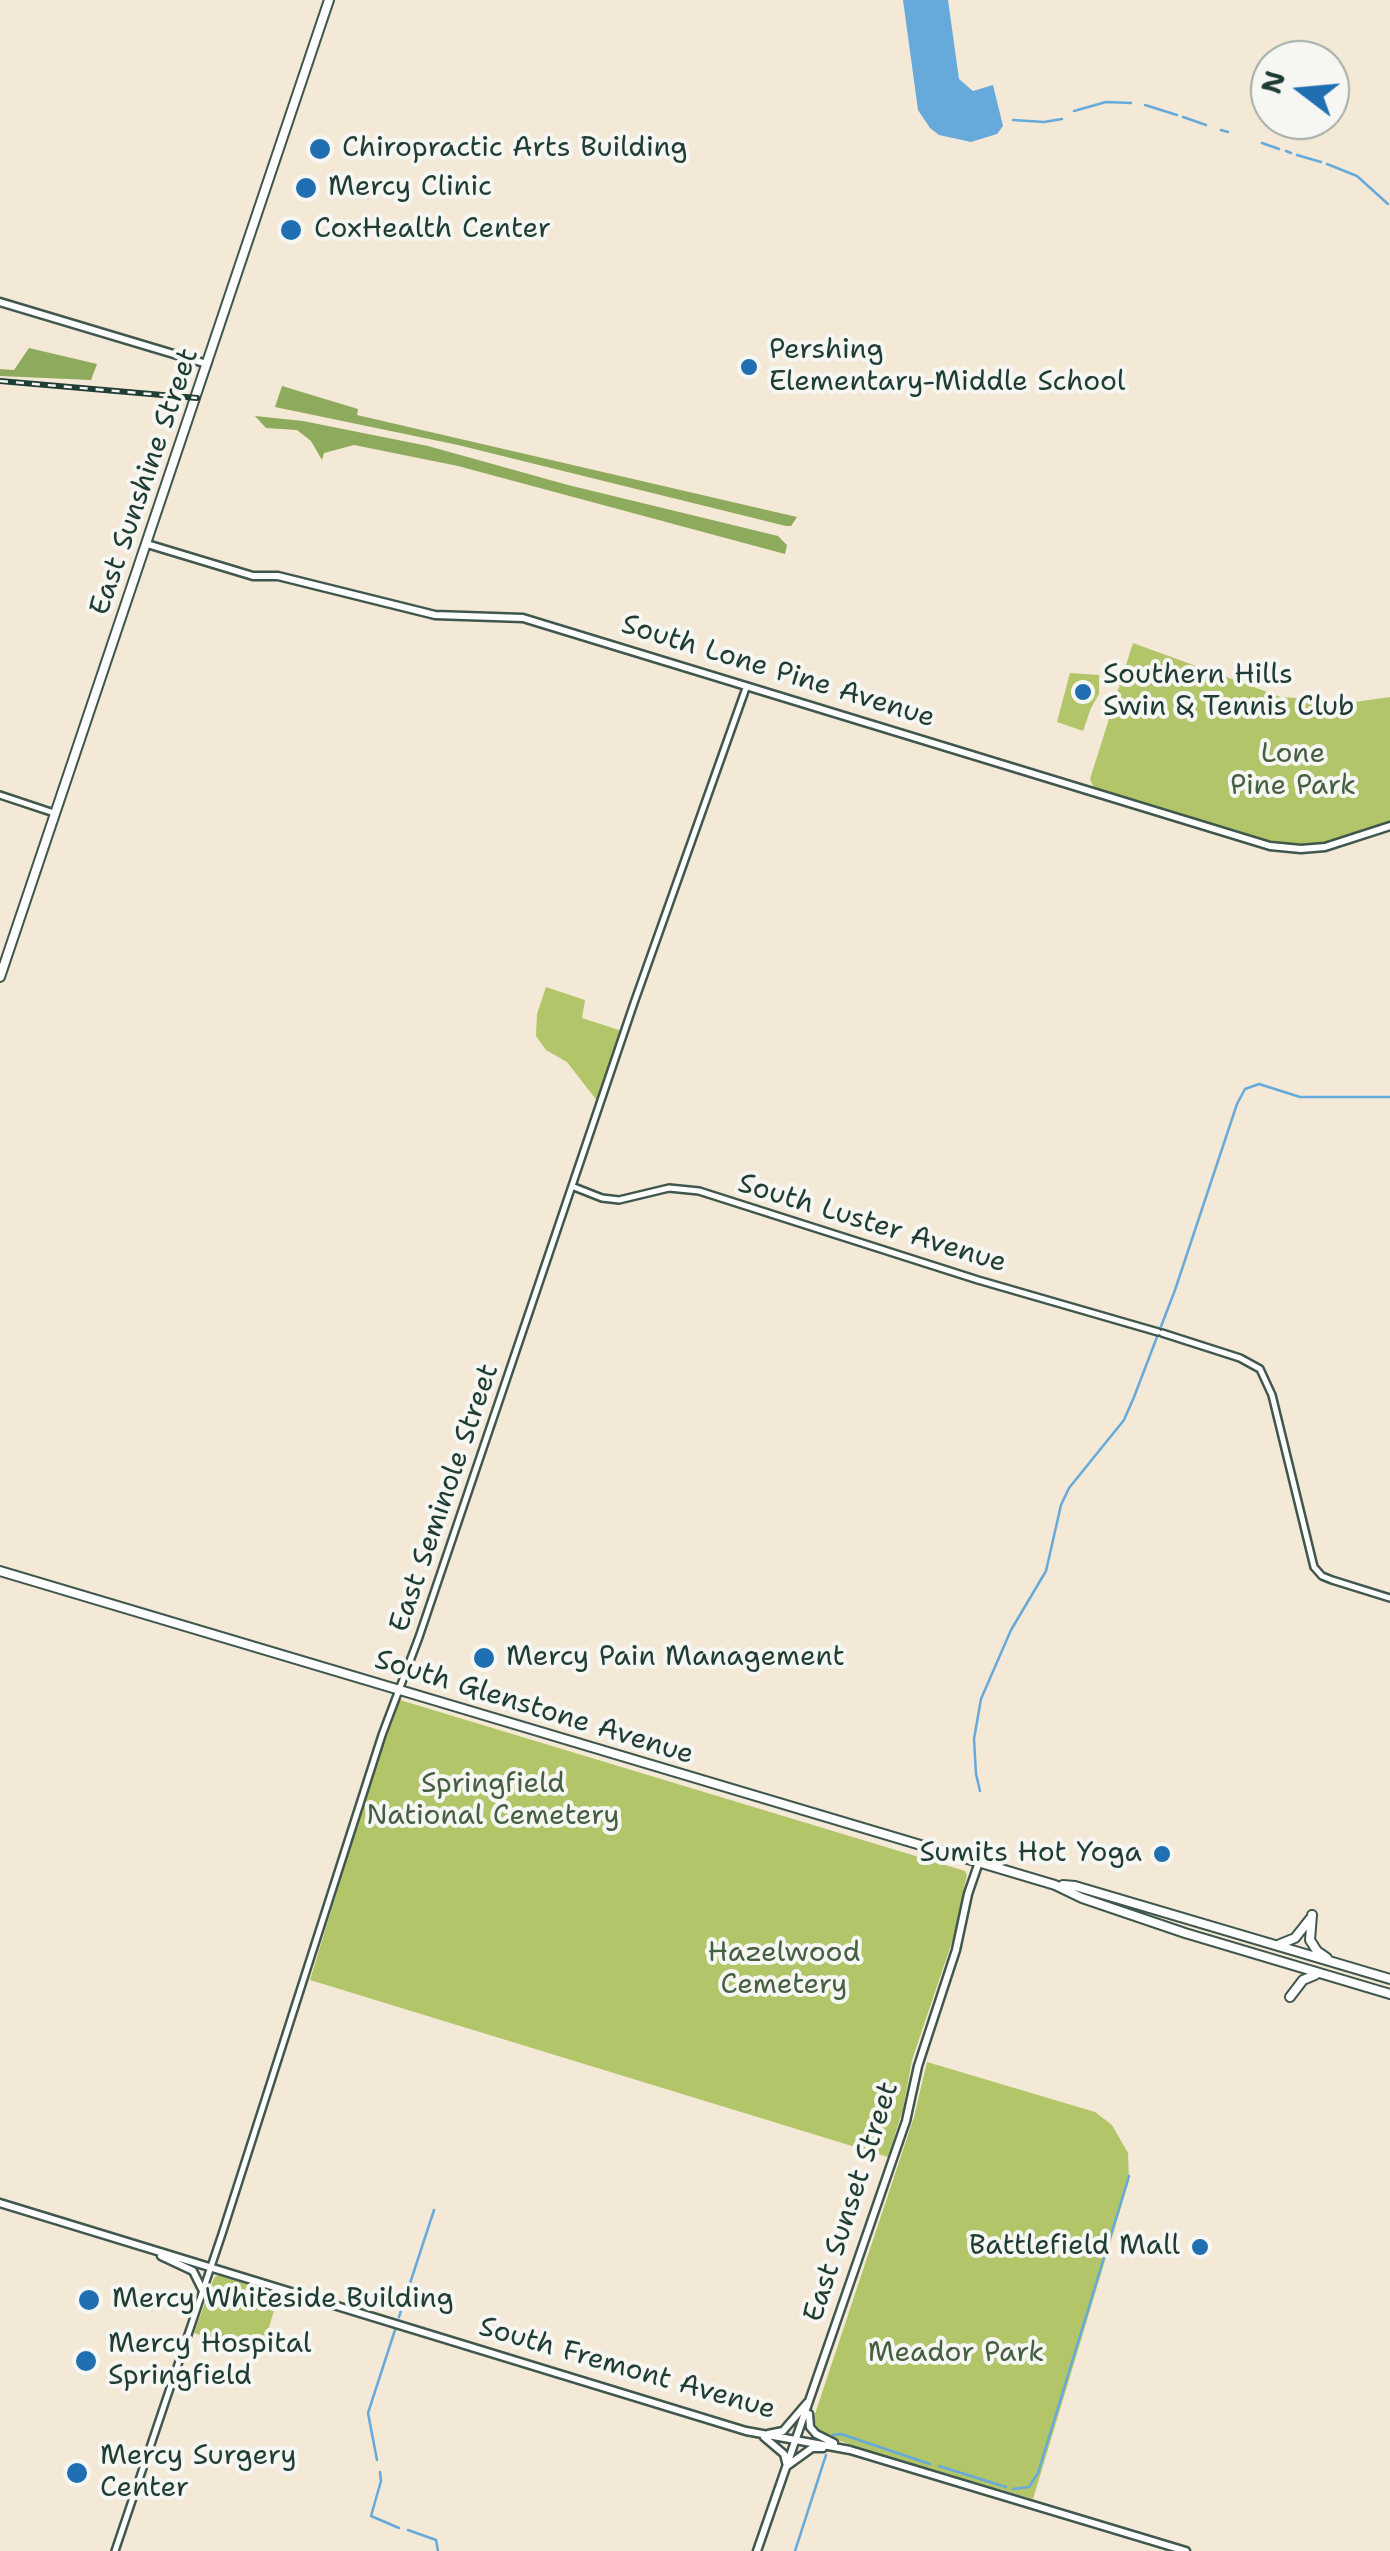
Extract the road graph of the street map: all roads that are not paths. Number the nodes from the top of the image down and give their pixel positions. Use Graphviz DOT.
graph roads {
  1 [pos="329,0"];
  2 [pos="0,302"];
  3 [pos="208,365"];
  4 [pos="147,544"];
  5 [pos="746,688"];
  6 [pos="0,795"];
  7 [pos="55,814"];
  8 [pos="1390,826"];
  9 [pos="0,977"];
  10 [pos="574,1187"];
  11 [pos="0,1571"];
  12 [pos="1390,1598"];
  13 [pos="398,1690"];
  14 [pos="978,1862"];
  15 [pos="1056,1884"];
  16 [pos="1273,1944"];
  17 [pos="1280,1962"];
  18 [pos="1342,1964"];
  19 [pos="1324,1974"];
  20 [pos="1290,1977"];
  21 [pos="1390,1979"];
  22 [pos="1390,1994"];
  23 [pos="1290,1997"];
  24 [pos="0,2203"];
  25 [pos="152,2250"];
  26 [pos="211,2268"];
  27 [pos="203,2290"];
  28 [pos="811,2398"];
  29 [pos="763,2436"];
  30 [pos="796,2440"];
  31 [pos="842,2448"];
  32 [pos="787,2466"];
  33 [pos="115,2551"];
  34 [pos="757,2551"];
  35 [pos="1186,2551"];
  1 -- 3 [label="main road, East Sunshine Street"];
  2 -- 3 [label="main road"];
  3 -- 4 [label="main road, East Sunshine Street"];
  4 -- 5 [label="main road, South Lone Pine Avenue"];
  4 -- 7 [label="main road, East Sunshine Street"];
  5 -- 8 [label="main road, South Lone Pine Avenue"];
  5 -- 10 [label="street, East Seminole Street"];
  6 -- 7 [label="street"];
  7 -- 9 [label="main road, East Sunshine Street"];
  10 -- 12 [label="street, South Luster Avenue"];
  10 -- 13 [label="street, East Seminole Street"];
  11 -- 13 [label="main road, South Glenstone Avenue"];
  13 -- 14 [label="main road, South Glenstone Avenue"];
  13 -- 26 [label="street, East Seminole Street"];
  14 -- 15 [label="main road, South Glenstone Avenue"];
  14 -- 28 [label="main road, East Sunset Street"];
  15 -- 16 [label="main road, South Glenstone Avenue"];
  15 -- 17 [label="main road, South Glenstone Avenue"];
  16 -- 18 [label="main road, South Glenstone Avenue"];
  16 -- 18 [label="main road"];
  17 -- 19 [label="main road, South Glenstone Avenue"];
  17 -- 20 [label="main road"];
  18 -- 21 [label="main road, South Glenstone Avenue"];
  19 -- 22 [label="main road, South Glenstone Avenue"];
  19 -- 23 [label="main road"];
  24 -- 25 [label="main road, South Fremont Avenue"];
  25 -- 26 [label="main road, South Fremont Avenue"];
  25 -- 27 [label="main road"];
  26 -- 27 [label="street, East Seminole Street"];
  26 -- 29 [label="main road, South Fremont Avenue"];
  27 -- 33 [label="street, East Seminole Street"];
  28 -- 29 [label="main road"];
  28 -- 30 [label="main road, East Sunset Street"];
  28 -- 31 [label="main road"];
  29 -- 30 [label="main road, South Fremont Avenue"];
  29 -- 32 [label="main road"];
  30 -- 31 [label="main road, South Fremont Avenue"];
  30 -- 32 [label="main road, East Sunset Street"];
  31 -- 32 [label="main road"];
  31 -- 35 [label="main road, South Fremont Avenue"];
  32 -- 34 [label="main road, East Sunset Street"];
}
